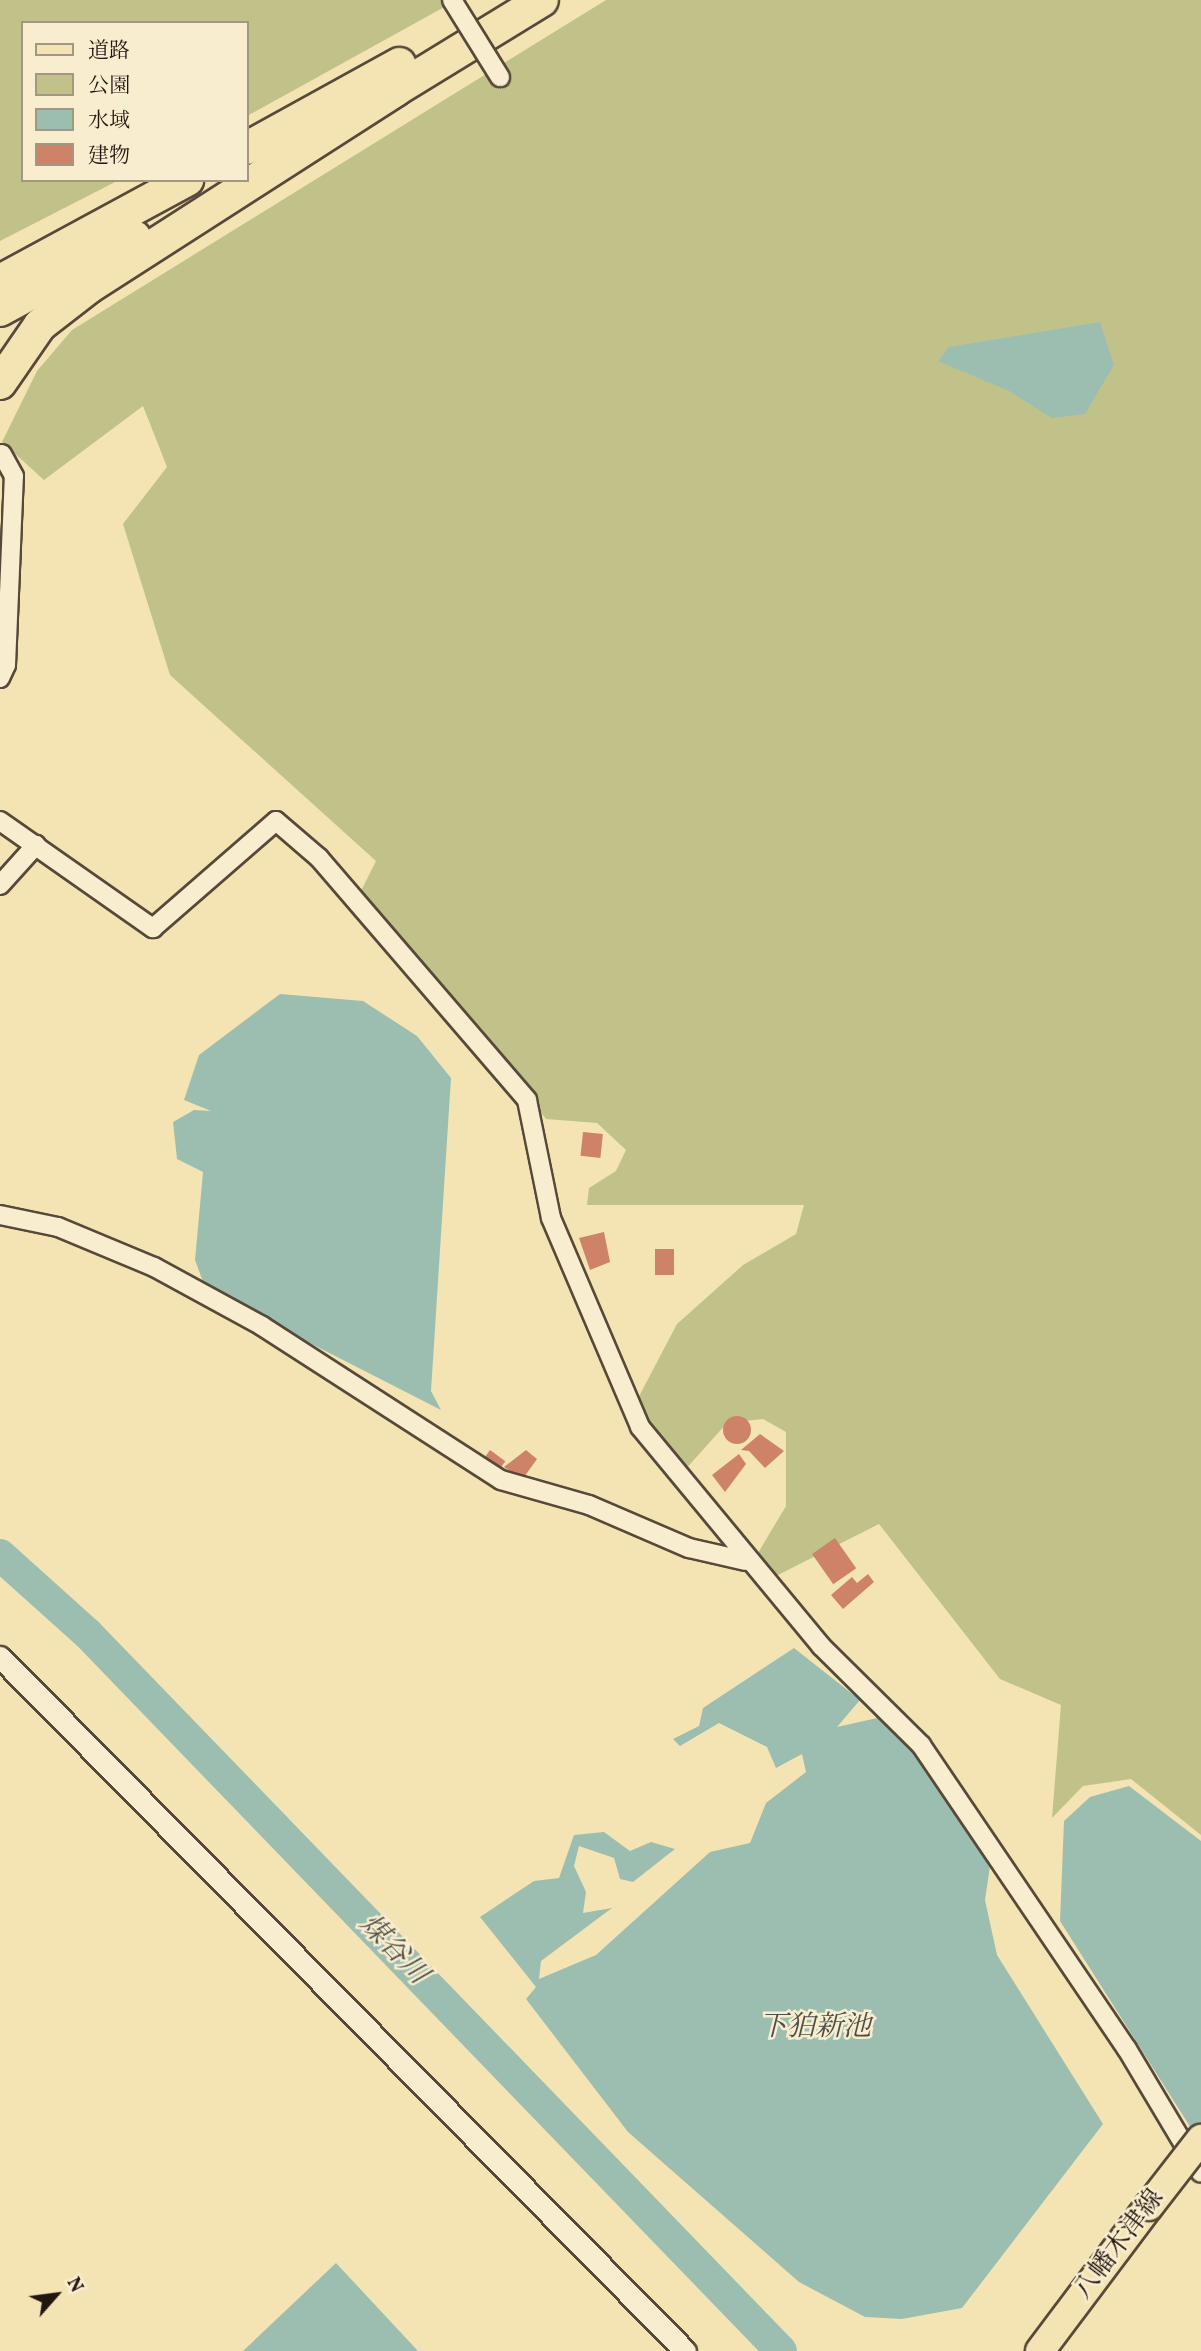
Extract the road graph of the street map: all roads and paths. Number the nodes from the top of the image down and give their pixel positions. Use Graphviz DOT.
graph roads {
  1 [pos="452,0"];
  2 [pos="508,0"];
  3 [pos="542,0"];
  4 [pos="500,77"];
  5 [pos="396,90"];
  6 [pos="341,97"];
  7 [pos="248,137"];
  8 [pos="248,147"];
  9 [pos="248,174"];
  10 [pos="161,182"];
  11 [pos="183,182"];
  12 [pos="232,182"];
  13 [pos="0,265"];
  14 [pos="0,281"];
  15 [pos="0,310"];
  16 [pos="0,383"];
  17 [pos="2,454"];
  18 [pos="0,678"];
  19 [pos="0,821"];
  20 [pos="36,845"];
  21 [pos="0,884"];
  22 [pos="0,1215"];
  23 [pos="746,1561"];
  24 [pos="0,1657"];
  25 [pos="1201,2139"];
  26 [pos="1201,2174"];
  27 [pos="685,2351"];
  28 [pos="1040,2351"];
  1 -- 4 [label="street, bridge"];
  2 -- 6 [label="highway"];
  3 -- 5 [label="highway"];
  5 -- 9 [label="highway"];
  5 -- 16 [label="highway"];
  6 -- 7 [label="highway"];
  6 -- 8 [label="highway"];
  10 -- 13 [label="highway"];
  11 -- 14 [label="highway"];
  12 -- 15 [label="highway"];
  17 -- 18 [label="street"];
  19 -- 20 [label="street"];
  20 -- 21 [label="street"];
  20 -- 23 [label="street"];
  22 -- 23 [label="street"];
  23 -- 26 [label="street"];
  24 -- 27 [label="street"];
  25 -- 28 [label="main road, 八幡木津線, bridge"];
}
